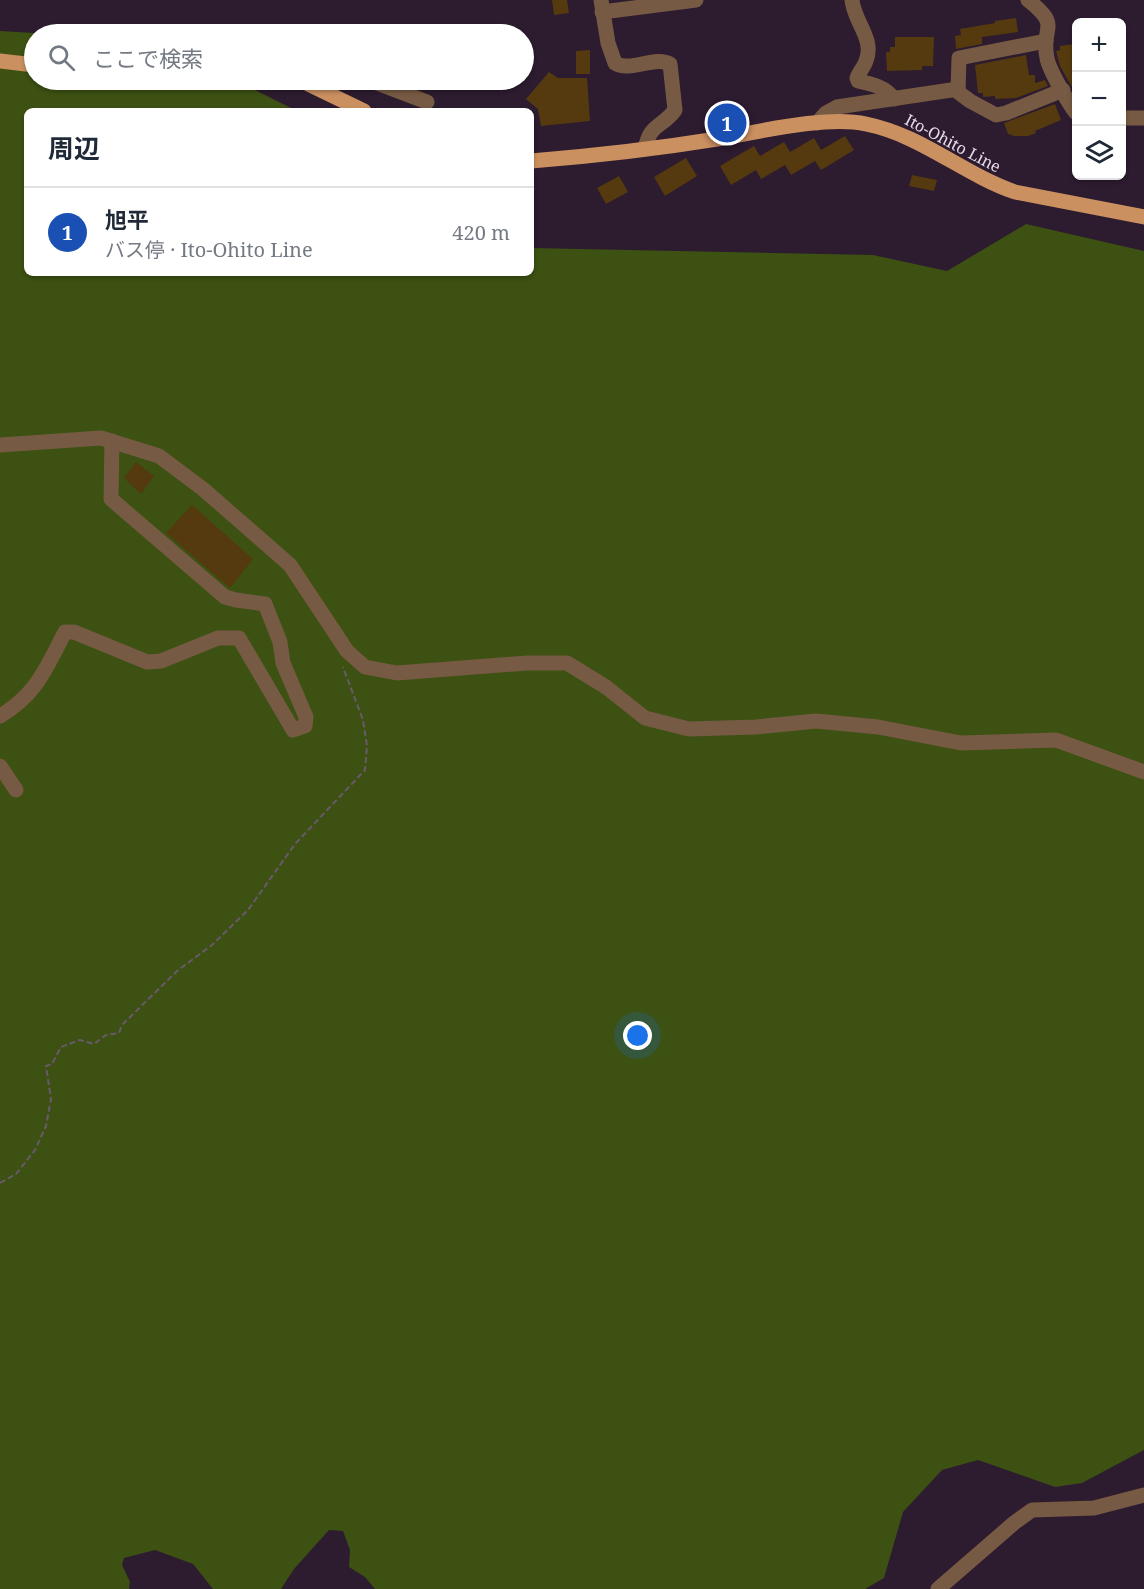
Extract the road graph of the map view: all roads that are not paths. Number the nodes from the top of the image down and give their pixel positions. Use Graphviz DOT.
graph roads {
  1 [pos="696,0"];
  2 [pos="852,0"];
  3 [pos="1028,0"];
  4 [pos="602,6"];
  5 [pos="1046,41"];
  6 [pos="0,61"];
  7 [pos="24,64"];
  8 [pos="958,89"];
  9 [pos="321,90"];
  10 [pos="395,90"];
  11 [pos="1063,90"];
  12 [pos="894,99"];
  13 [pos="427,102"];
  14 [pos="1072,105"];
  15 [pos="358,108"];
  16 [pos="1126,118"];
  17 [pos="1144,118"];
  18 [pos="817,123"];
  19 [pos="645,149"];
  20 [pos="534,161"];
  21 [pos="1144,217"];
  22 [pos="112,441"];
  23 [pos="0,446"];
  24 [pos="0,716"];
  25 [pos="0,766"];
  26 [pos="1144,772"];
  27 [pos="16,790"];
  28 [pos="1144,1496"];
  29 [pos="938,1589"];
  1 -- 4 [label="street"];
  2 -- 12 [label="street"];
  3 -- 5 [label="street"];
  4 -- 19 [label="street"];
  5 -- 8 [label="street"];
  5 -- 11 [label="street"];
  6 -- 7 [label="main road"];
  8 -- 11 [label="street"];
  8 -- 12 [label="street"];
  9 -- 15 [label="main road"];
  10 -- 13 [label="street"];
  11 -- 14 [label="street"];
  12 -- 18 [label="street"];
  16 -- 17 [label="street"];
  18 -- 19 [label="main road, Ito-Ohito Line"];
  18 -- 21 [label="main road, Ito-Ohito Line"];
  19 -- 20 [label="main road, Ito-Ohito Line"];
  22 -- 23 [label="street"];
  22 -- 24 [label="street"];
  22 -- 26 [label="street"];
  25 -- 27 [label="street"];
  28 -- 29 [label="street"];
}
